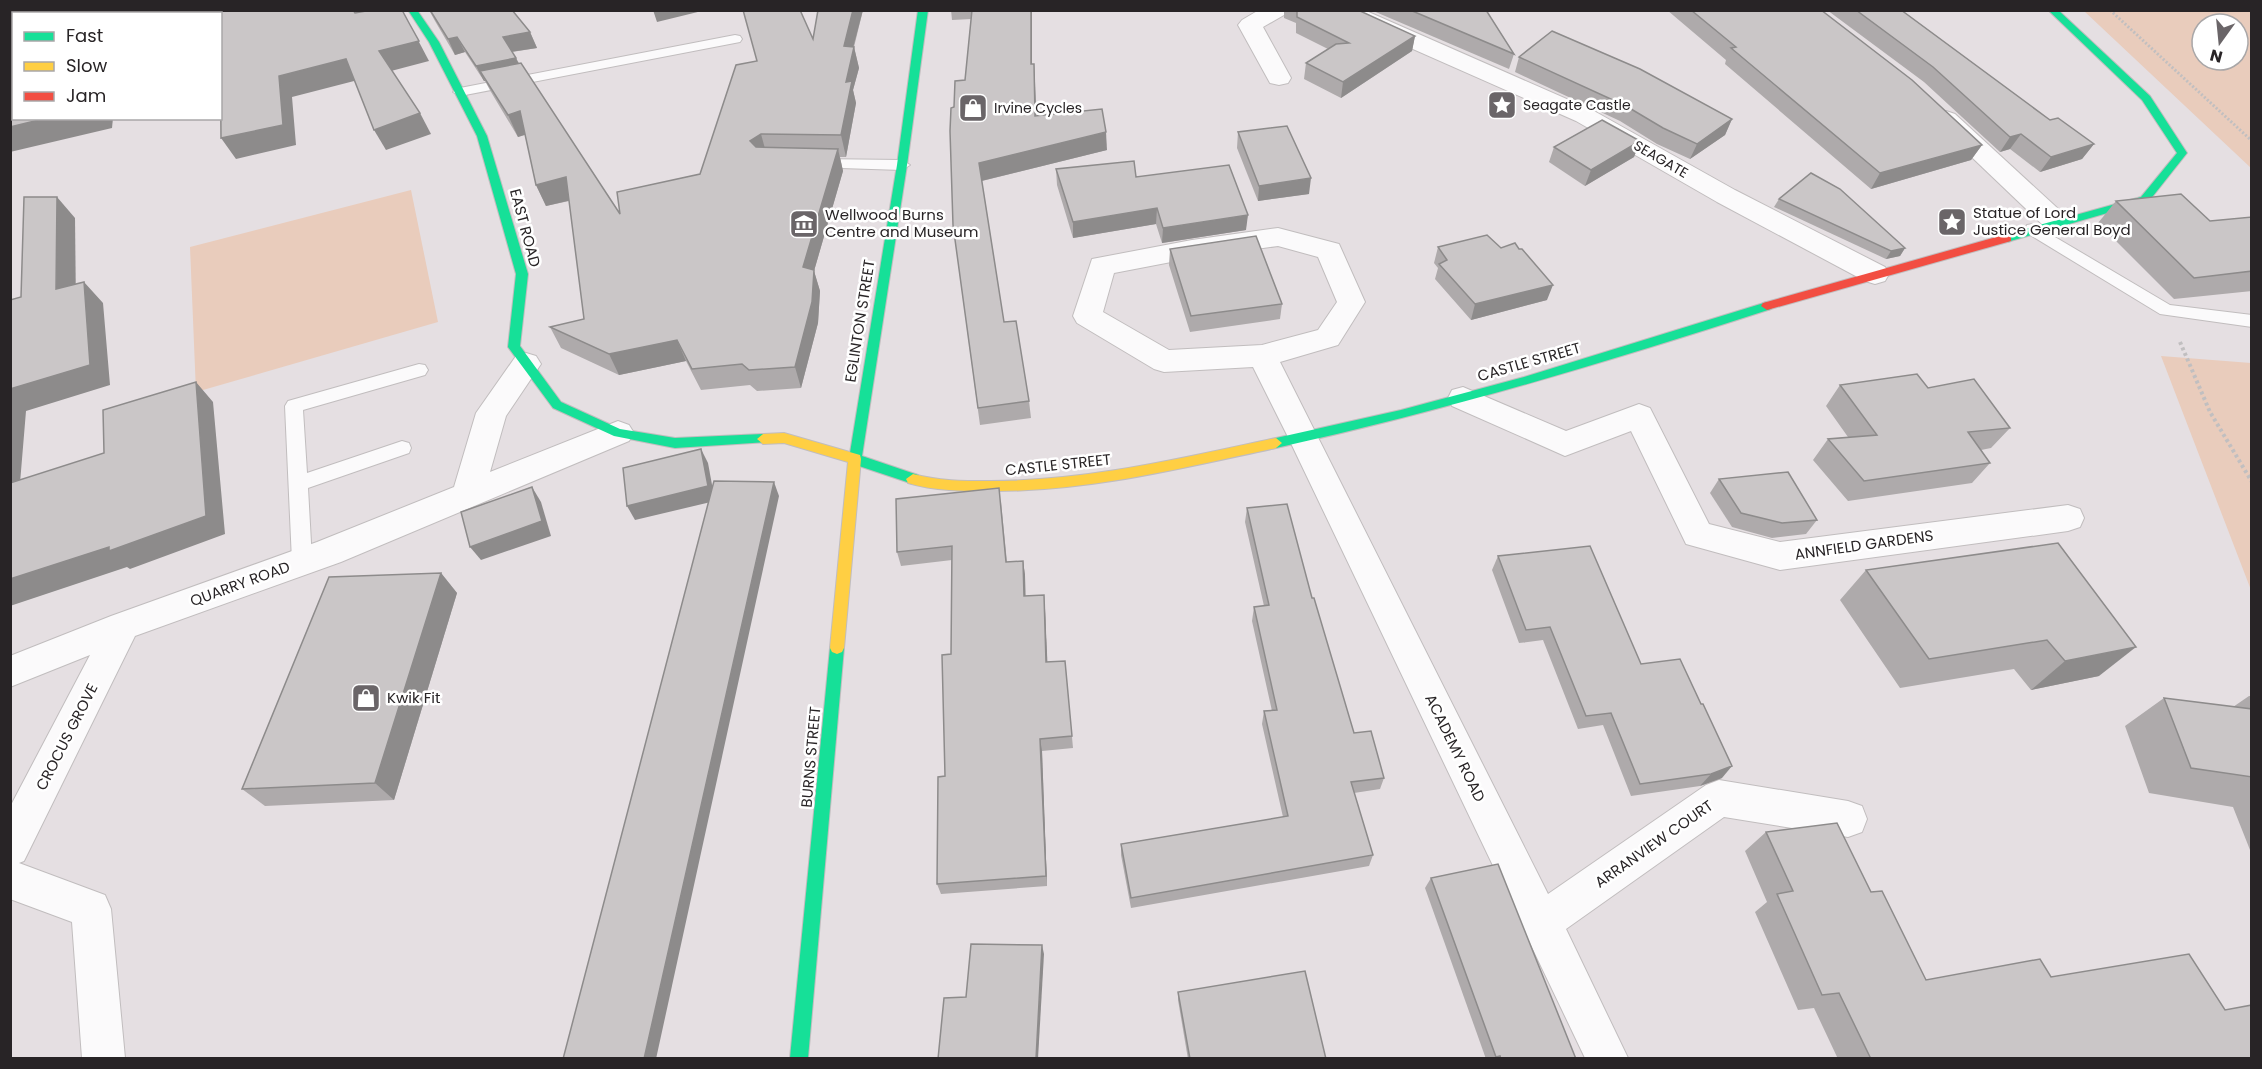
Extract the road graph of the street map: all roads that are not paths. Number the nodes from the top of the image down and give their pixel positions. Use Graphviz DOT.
graph roads {
  1 [pos="412,10"];
  2 [pos="923,10"];
  3 [pos="1276,10"];
  4 [pos="1344,10"];
  5 [pos="2052,10"];
  6 [pos="735,39"];
  7 [pos="1279,78"];
  8 [pos="460,92"];
  9 [pos="1931,105"];
  10 [pos="801,163"];
  11 [pos="902,165"];
  12 [pos="2056,223"];
  13 [pos="2033,229"];
  14 [pos="1875,274"];
  15 [pos="2252,321"];
  16 [pos="1262,356"];
  17 [pos="526,364"];
  18 [pos="419,370"];
  19 [pos="1464,398"];
  20 [pos="618,433"];
  21 [pos="1304,437"];
  22 [pos="402,448"];
  23 [pos="855,459"];
  24 [pos="298,484"];
  25 [pos="468,495"];
  26 [pos="2068,518"];
  27 [pos="302,561"];
  28 [pos="123,626"];
  29 [pos="10,672"];
  30 [pos="1848,819"];
  31 [pos="10,848"];
  32 [pos="10,879"];
  33 [pos="1540,923"];
  34 [pos="103,1059"];
  35 [pos="799,1059"];
  36 [pos="1607,1059"];
  1 -- 8 [label="street, EAST ROAD"];
  2 -- 11 [label="street, EGLINTON STREET"];
  3 -- 7 [label="street"];
  4 -- 14 [label="street, SEAGATE"];
  5 -- 12 [label="street, CASTLE STREET"];
  6 -- 8 [label="lane"];
  8 -- 17 [label="street, EAST ROAD"];
  9 -- 12 [label="street"];
  10 -- 11 [label="lane"];
  11 -- 23 [label="street, EGLINTON STREET"];
  12 -- 13 [label="street, CASTLE STREET"];
  13 -- 14 [label="street, CASTLE STREET"];
  13 -- 15 [label="lane"];
  14 -- 19 [label="street, CASTLE STREET"];
  16 -- 16 [label="street"];
  16 -- 21 [label="street, ACADEMY ROAD"];
  17 -- 20 [label="street, EAST ROAD"];
  17 -- 25 [label="street"];
  18 -- 24 [label="lane"];
  19 -- 21 [label="street, CASTLE STREET"];
  19 -- 26 [label="street, ANNFIELD GARDENS"];
  20 -- 23 [label="street, EAST ROAD"];
  20 -- 25 [label="street, QUARRY ROAD"];
  21 -- 23 [label="street, CASTLE STREET"];
  21 -- 33 [label="street, ACADEMY ROAD"];
  22 -- 24 [label="lane"];
  23 -- 35 [label="street, BURNS STREET"];
  24 -- 27 [label="lane"];
  25 -- 27 [label="street, QUARRY ROAD"];
  27 -- 28 [label="street, QUARRY ROAD"];
  28 -- 29 [label="street, QUARRY ROAD"];
  28 -- 31 [label="street, CROCUS GROVE"];
  30 -- 33 [label="street, ARRANVIEW COURT"];
  32 -- 34 [label="street"];
  33 -- 36 [label="street, ACADEMY ROAD"];
}
